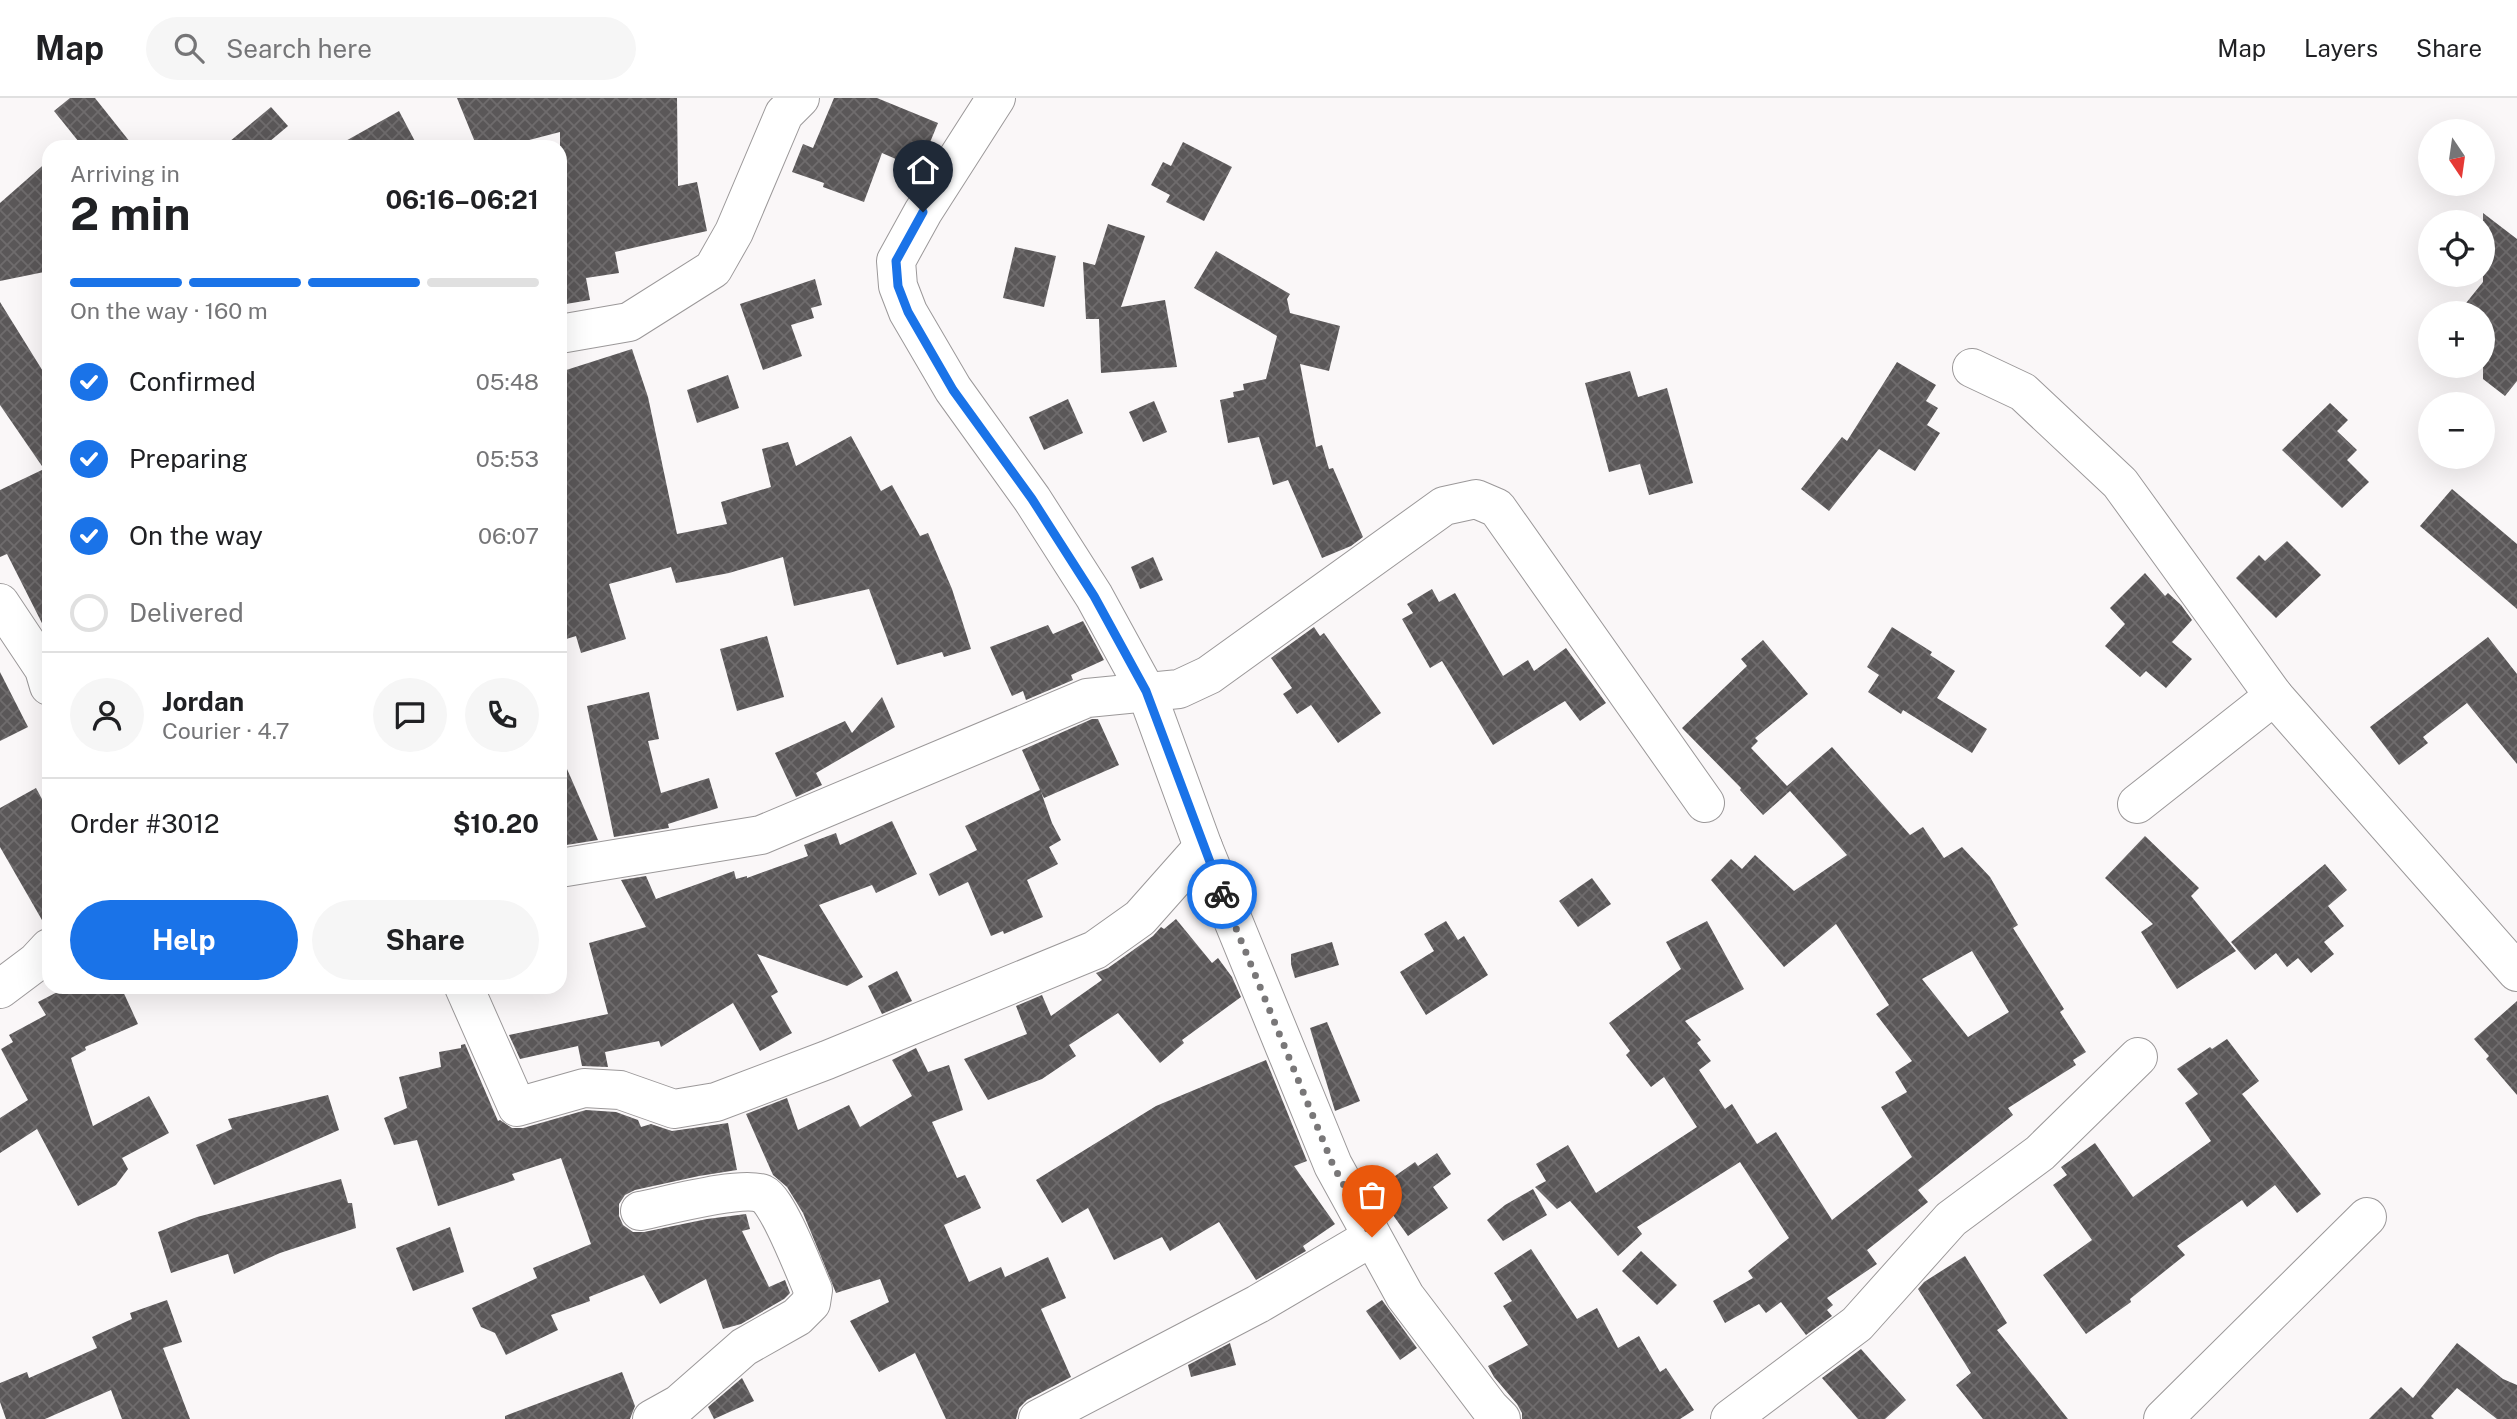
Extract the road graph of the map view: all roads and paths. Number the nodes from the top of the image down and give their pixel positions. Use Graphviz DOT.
graph roads {
  1 [pos="800,98"];
  2 [pos="996,98"];
  3 [pos="567,333"];
  4 [pos="1972,368"];
  5 [pos="0,603"];
  6 [pos="42,667"];
  7 [pos="1146,691"];
  8 [pos="2274,696"];
  9 [pos="1705,803"];
  10 [pos="2137,804"];
  11 [pos="1203,847"];
  12 [pos="567,867"];
  13 [pos="42,956"];
  14 [pos="2517,972"];
  15 [pos="0,989"];
  16 [pos="467,994"];
  17 [pos="2138,1057"];
  18 [pos="640,1211"];
  19 [pos="2367,1217"];
  20 [pos="1372,1237"];
  21 [pos="1489,1415"];
  22 [pos="652,1419"];
  23 [pos="1038,1419"];
  24 [pos="1730,1419"];
  25 [pos="2165,1419"];
  1 -- 3 [label="street"];
  2 -- 7 [label="street"];
  4 -- 8 [label="street"];
  5 -- 6 [label="street"];
  7 -- 9 [label="street"];
  7 -- 11 [label="street"];
  7 -- 12 [label="street"];
  8 -- 10 [label="street"];
  8 -- 14 [label="street"];
  11 -- 16 [label="street"];
  11 -- 20 [label="street"];
  13 -- 15 [label="street"];
  17 -- 24 [label="street"];
  18 -- 22 [label="street"];
  19 -- 25 [label="street"];
  20 -- 21 [label="street"];
  20 -- 23 [label="street"];
}
